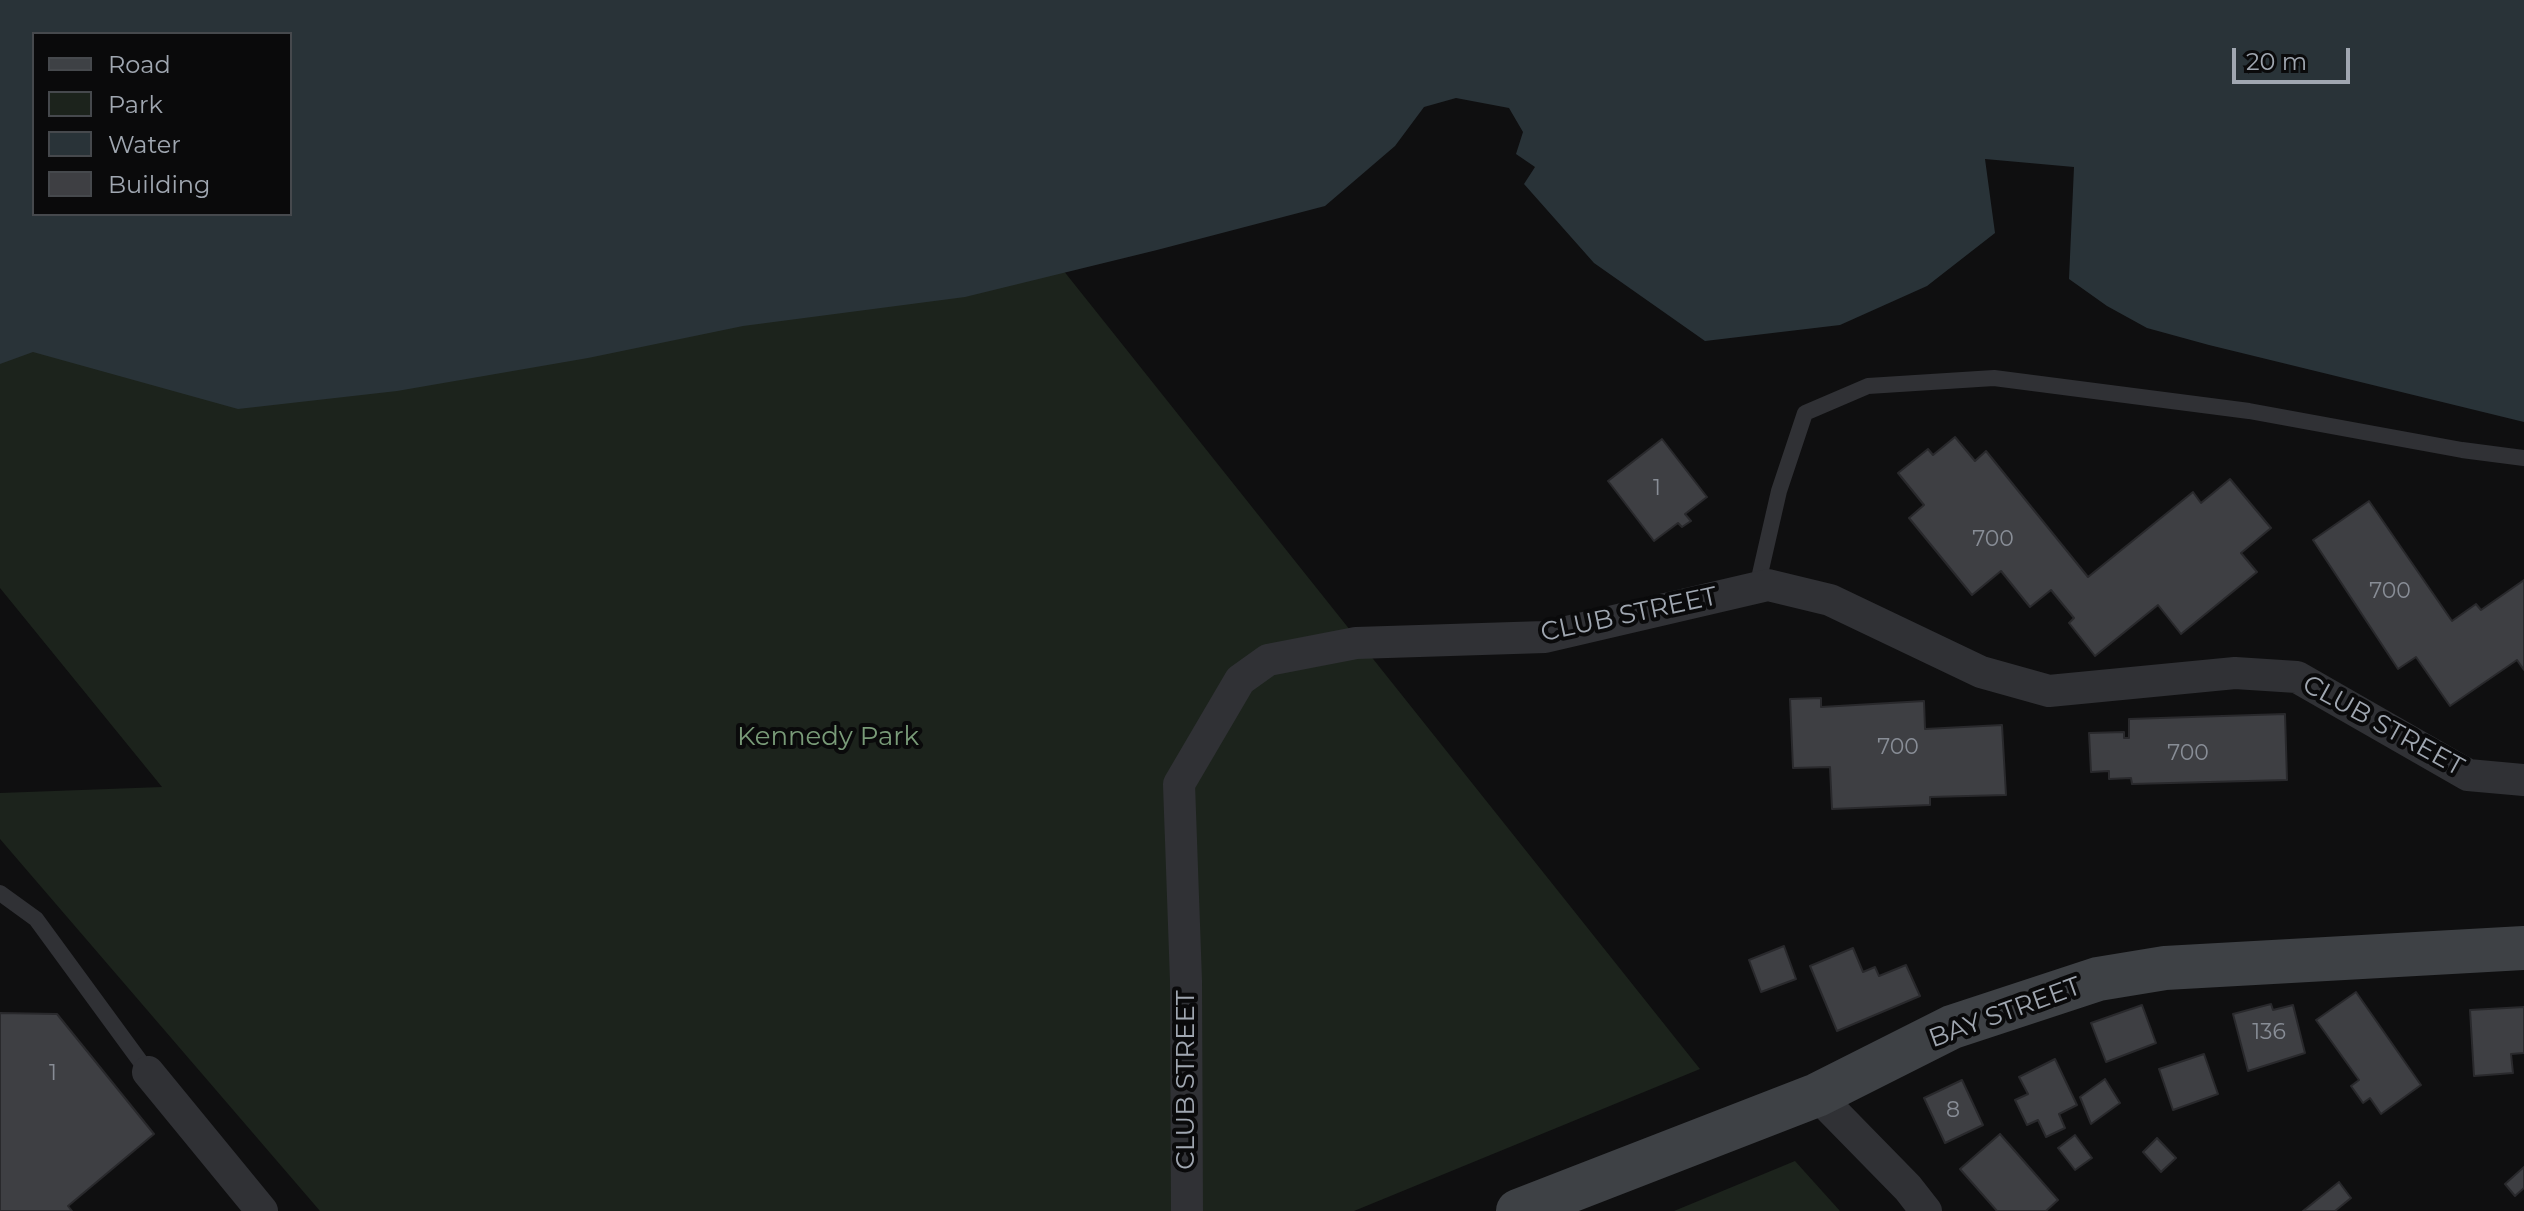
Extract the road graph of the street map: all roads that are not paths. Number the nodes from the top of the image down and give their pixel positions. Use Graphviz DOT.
graph roads {
  1 [pos="2524,458"];
  2 [pos="1757,587"];
  3 [pos="2524,780"];
  4 [pos="0,893"];
  5 [pos="2524,948"];
  6 [pos="148,1072"];
  7 [pos="1817,1095"];
  8 [pos="262,1211"];
  9 [pos="1187,1211"];
  10 [pos="1518,1211"];
  11 [pos="1926,1211"];
  1 -- 2 [label="lane"];
  2 -- 3 [label="street, CLUB STREET"];
  2 -- 9 [label="street, CLUB STREET"];
  4 -- 6 [label="lane"];
  5 -- 7 [label="main road, BAY STREET"];
  6 -- 8 [label="street"];
  7 -- 10 [label="main road, BAY STREET"];
  7 -- 11 [label="street"];
}
